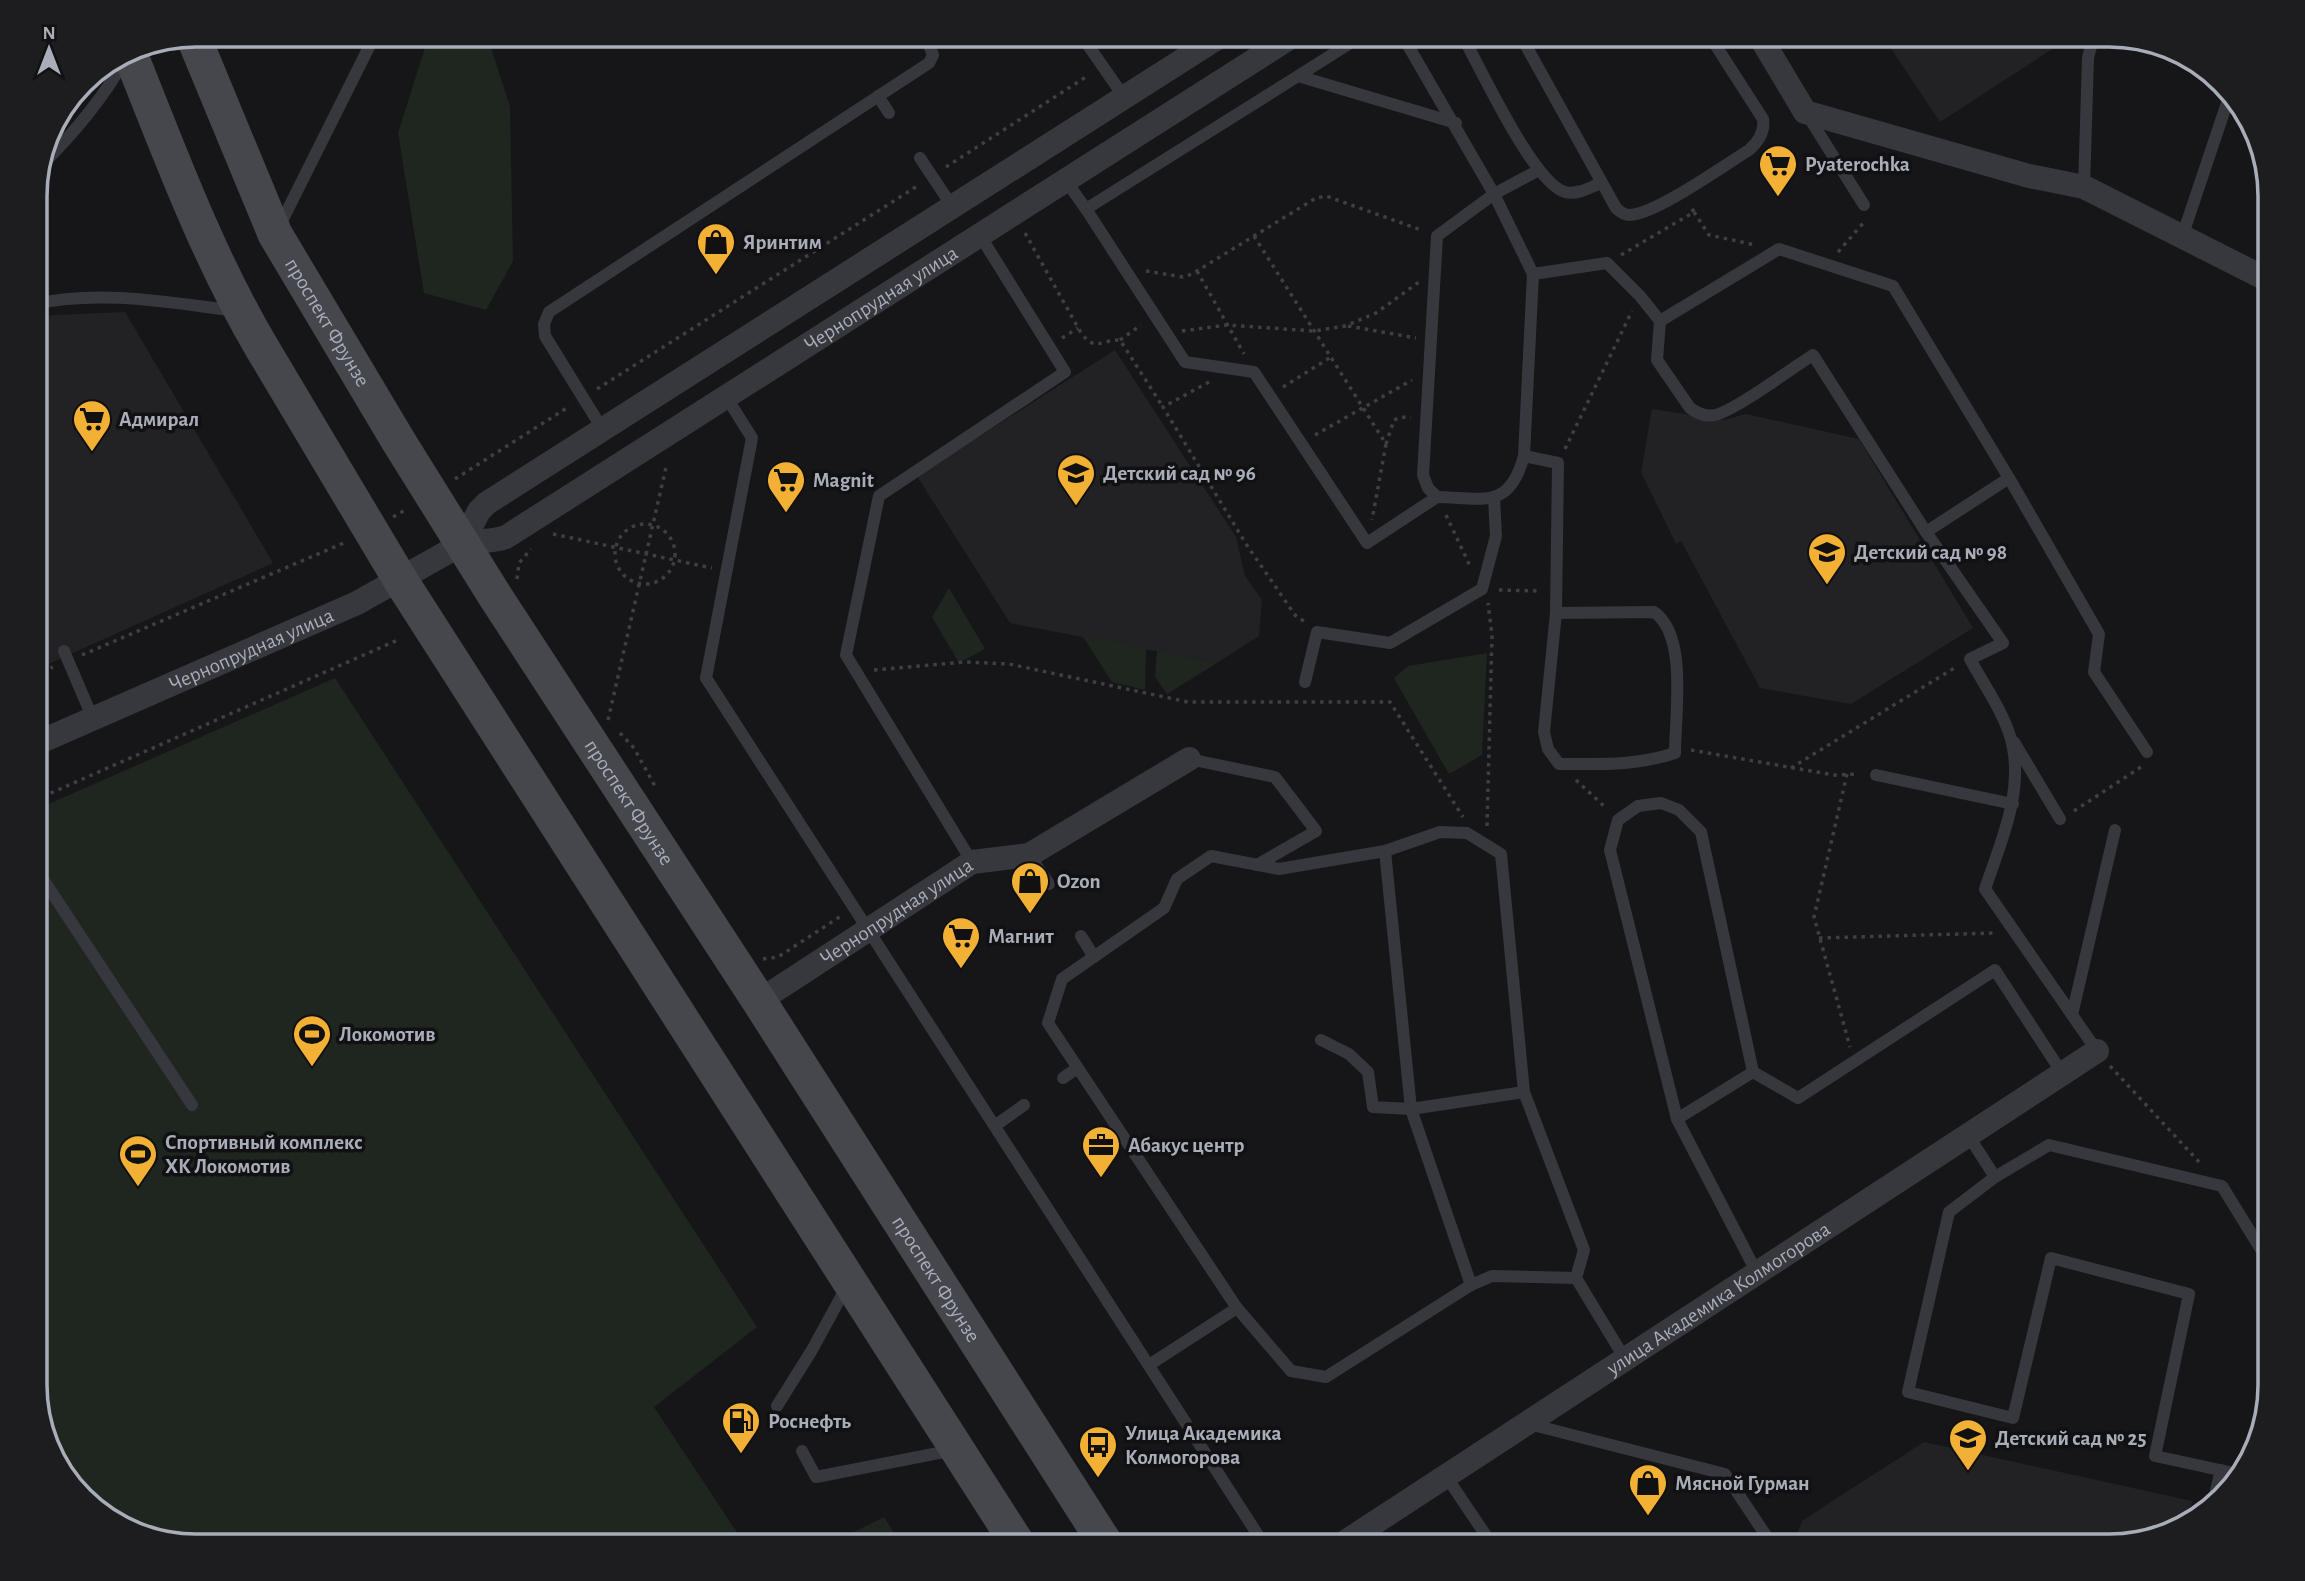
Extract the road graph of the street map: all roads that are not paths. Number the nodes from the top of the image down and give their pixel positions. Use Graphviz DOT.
graph roads {
  1 [pos="1202,47"];
  2 [pos="1275,47"];
  3 [pos="1343,47"];
  4 [pos="1412,47"];
  5 [pos="1469,47"];
  6 [pos="1527,47"];
  7 [pos="1717,47"];
  8 [pos="1766,47"];
  9 [pos="2091,47"];
  10 [pos="198,48"];
  11 [pos="369,48"];
  12 [pos="930,48"];
  13 [pos="1090,48"];
  14 [pos="133,62"];
  15 [pos="119,69"];
  16 [pos="1298,76"];
  17 [pos="878,96"];
  18 [pos="1124,97"];
  19 [pos="2226,105"];
  20 [pos="1805,112"];
  21 [pos="889,113"];
  22 [pos="1455,123"];
  23 [pos="56,148"];
  24 [pos="58,150"];
  25 [pos="53,155"];
  26 [pos="920,158"];
  27 [pos="1537,171"];
  28 [pos="1066,181"];
  29 [pos="1601,183"];
  30 [pos="2084,187"];
  31 [pos="1494,194"];
  32 [pos="1864,205"];
  33 [pos="953,206"];
  34 [pos="1086,209"];
  35 [pos="275,234"];
  36 [pos="2182,237"];
  37 [pos="987,246"];
  38 [pos="1533,274"];
  39 [pos="2258,275"];
  40 [pos="48,303"];
  41 [pos="240,311"];
  42 [pos="1660,321"];
  43 [pos="727,398"];
  44 [pos="603,430"];
  45 [pos="1524,456"];
  46 [pos="2009,478"];
  47 [pos="1437,497"];
  48 [pos="1494,498"];
  49 [pos="1926,532"];
  50 [pos="463,544"];
  51 [pos="401,581"];
  52 [pos="1556,613"];
  53 [pos="64,651"];
  54 [pos="1305,682"];
  55 [pos="93,719"];
  56 [pos="2010,736"];
  57 [pos="48,738"];
  58 [pos="2147,752"];
  59 [pos="1189,760"];
  60 [pos="1876,775"];
  61 [pos="2013,804"];
  62 [pos="2060,819"];
  63 [pos="2115,830"];
  64 [pos="1385,851"];
  65 [pos="1029,855"];
  66 [pos="972,862"];
  67 [pos="1257,865"];
  68 [pos="1049,884"];
  69 [pos="48,887"];
  70 [pos="869,929"];
  71 [pos="1081,936"];
  72 [pos="1094,957"];
  73 [pos="759,1001"];
  74 [pos="2072,1014"];
  75 [pos="1321,1040"];
  76 [pos="2097,1051"];
  77 [pos="1076,1069"];
  78 [pos="1753,1072"];
  79 [pos="2062,1073"];
  80 [pos="1063,1078"];
  81 [pos="1524,1092"];
  82 [pos="192,1105"];
  83 [pos="1024,1105"];
  84 [pos="1411,1109"];
  85 [pos="1677,1119"];
  86 [pos="996,1125"];
  87 [pos="1968,1135"];
  88 [pos="1995,1177"];
  89 [pos="2258,1244"];
  90 [pos="1757,1273"];
  91 [pos="1576,1278"];
  92 [pos="849,1280"];
  93 [pos="1471,1285"];
  94 [pos="1237,1308"];
  95 [pos="1625,1359"];
  96 [pos="1149,1365"];
  97 [pos="776,1406"];
  98 [pos="1527,1423"];
  99 [pos="957,1449"];
  100 [pos="802,1451"];
  101 [pos="2221,1470"];
  102 [pos="2230,1472"];
  103 [pos="1446,1476"];
  104 [pos="2217,1487"];
  105 [pos="1011,1534"];
  106 [pos="1099,1534"];
  107 [pos="1257,1534"];
  108 [pos="1357,1534"];
  109 [pos="1485,1534"];
  110 [pos="1760,1534"];
  1 -- 18 [label="street, Чернопрудная улица"];
  2 -- 28 [label="street, Чернопрудная улица"];
  3 -- 16 [label="lane"];
  4 -- 22 [label="lane"];
  5 -- 27 [label="lane"];
  6 -- 29 [label="lane"];
  7 -- 29 [label="lane"];
  8 -- 20 [label="street"];
  9 -- 30 [label="lane"];
  10 -- 35 [label="main road, проспект Фрунзе"];
  11 -- 35 [label="lane"];
  12 -- 17 [label="lane"];
  13 -- 18 [label="lane"];
  14 -- 41 [label="main road"];
  15 -- 24 [label="lane"];
  16 -- 22 [label="lane"];
  16 -- 34 [label="lane"];
  17 -- 21 [label="lane"];
  17 -- 44 [label="lane"];
  18 -- 33 [label="street, Чернопрудная улица"];
  19 -- 36 [label="lane"];
  20 -- 30 [label="street"];
  20 -- 32 [label="lane"];
  22 -- 31 [label="lane"];
  23 -- 24 [label="lane"];
  24 -- 25 [label="lane"];
  26 -- 33 [label="lane"];
  27 -- 29 [label="lane"];
  27 -- 31 [label="lane"];
  28 -- 34 [label="lane"];
  28 -- 37 [label="street, Чернопрудная улица"];
  30 -- 36 [label="street"];
  31 -- 38 [label="lane"];
  31 -- 47 [label="lane"];
  33 -- 44 [label="street, Чернопрудная улица"];
  34 -- 47 [label="lane"];
  35 -- 50 [label="main road, проспект Фрунзе"];
  36 -- 39 [label="street"];
  37 -- 43 [label="street, Чернопрудная улица"];
  37 -- 66 [label="lane"];
  38 -- 42 [label="lane"];
  38 -- 45 [label="lane"];
  40 -- 41 [label="lane"];
  41 -- 51 [label="main road"];
  42 -- 46 [label="lane"];
  42 -- 49 [label="lane"];
  43 -- 50 [label="street, Чернопрудная улица"];
  43 -- 70 [label="lane"];
  44 -- 50 [label="street, Чернопрудная улица"];
  45 -- 48 [label="lane"];
  45 -- 52 [label="lane"];
  46 -- 49 [label="lane"];
  46 -- 58 [label="lane"];
  47 -- 48 [label="lane"];
  48 -- 54 [label="lane"];
  49 -- 56 [label="lane"];
  50 -- 51 [label="street, Чернопрудная улица"];
  50 -- 73 [label="main road, проспект Фрунзе"];
  51 -- 55 [label="street, Чернопрудная улица"];
  51 -- 92 [label="main road"];
  52 -- 52 [label="lane"];
  53 -- 55 [label="lane"];
  55 -- 57 [label="street, Чернопрудная улица"];
  56 -- 61 [label="lane"];
  56 -- 62 [label="lane"];
  59 -- 65 [label="street, Чернопрудная улица"];
  59 -- 67 [label="lane"];
  60 -- 61 [label="lane"];
  61 -- 74 [label="lane"];
  63 -- 74 [label="lane"];
  64 -- 67 [label="lane"];
  64 -- 81 [label="lane"];
  64 -- 84 [label="lane"];
  65 -- 66 [label="street, Чернопрудная улица"];
  65 -- 68 [label="lane"];
  66 -- 70 [label="street, Чернопрудная улица"];
  67 -- 72 [label="lane"];
  69 -- 82 [label="lane"];
  70 -- 73 [label="street, Чернопрудная улица"];
  70 -- 86 [label="lane"];
  71 -- 72 [label="lane"];
  72 -- 77 [label="lane"];
  73 -- 106 [label="main road, проспект Фрунзе"];
  74 -- 76 [label="lane"];
  75 -- 84 [label="lane"];
  76 -- 79 [label="street, улица Академика Колмогорова"];
  77 -- 80 [label="lane"];
  77 -- 94 [label="lane"];
  78 -- 79 [label="lane"];
  78 -- 85 [label="lane"];
  78 -- 85 [label="lane"];
  79 -- 87 [label="street, улица Академика Колмогорова"];
  81 -- 84 [label="lane"];
  81 -- 91 [label="lane"];
  83 -- 86 [label="lane"];
  84 -- 93 [label="lane"];
  85 -- 90 [label="lane"];
  86 -- 96 [label="lane"];
  87 -- 88 [label="lane"];
  87 -- 90 [label="street, улица Академика Колмогорова"];
  88 -- 89 [label="lane"];
  88 -- 101 [label="lane"];
  90 -- 95 [label="street, улица Академика Колмогорова"];
  91 -- 93 [label="lane"];
  91 -- 95 [label="lane"];
  92 -- 97 [label="lane"];
  92 -- 99 [label="main road"];
  93 -- 94 [label="lane"];
  94 -- 96 [label="lane"];
  95 -- 98 [label="street, улица Академика Колмогорова"];
  96 -- 107 [label="lane"];
  98 -- 103 [label="street, улица Академика Колмогорова"];
  98 -- 110 [label="lane"];
  99 -- 100 [label="lane"];
  99 -- 105 [label="main road"];
  101 -- 102 [label="lane"];
  101 -- 104 [label="lane"];
  103 -- 108 [label="street, улица Академика Колмогорова"];
  103 -- 109 [label="lane"];
}
